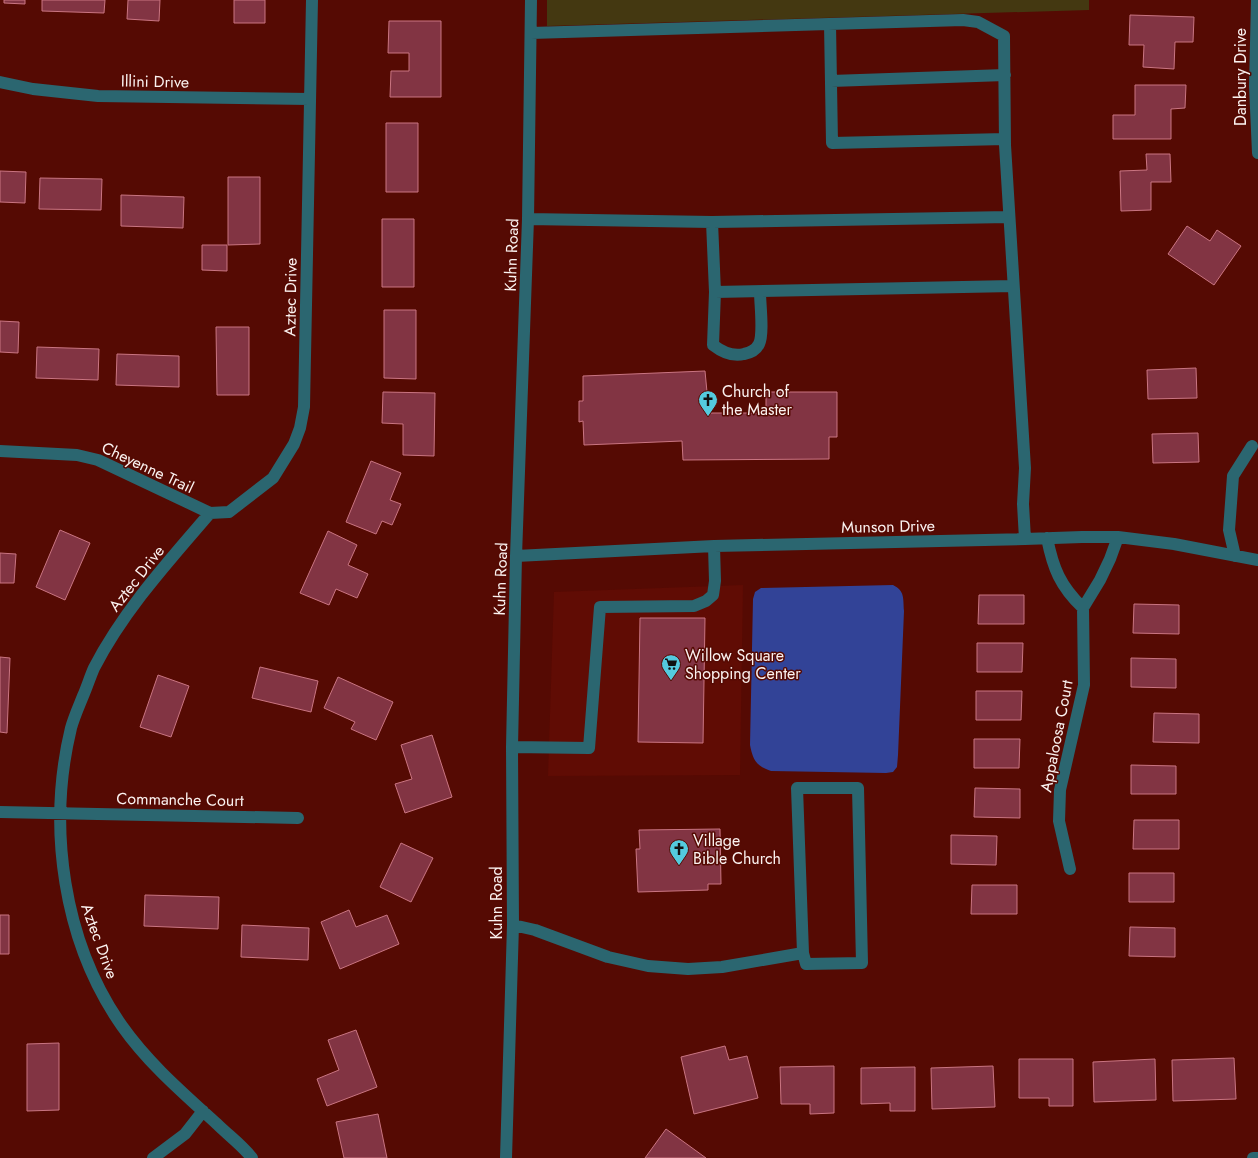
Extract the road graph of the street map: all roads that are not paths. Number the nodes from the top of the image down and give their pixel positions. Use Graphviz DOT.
graph roads {
  1 [pos="312,0"];
  2 [pos="531,0"];
  3 [pos="1257,0"];
  4 [pos="830,24"];
  5 [pos="531,33"];
  6 [pos="1004,75"];
  7 [pos="831,81"];
  8 [pos="0,82"];
  9 [pos="310,99"];
  10 [pos="1005,139"];
  11 [pos="1258,154"];
  12 [pos="1009,217"];
  13 [pos="528,219"];
  14 [pos="712,222"];
  15 [pos="1013,286"];
  16 [pos="715,292"];
  17 [pos="760,292"];
  18 [pos="1252,446"];
  19 [pos="0,451"];
  20 [pos="210,513"];
  21 [pos="1118,537"];
  22 [pos="1047,538"];
  23 [pos="1025,539"];
  24 [pos="714,546"];
  25 [pos="516,556"];
  26 [pos="1235,556"];
  27 [pos="1258,560"];
  28 [pos="1083,608"];
  29 [pos="512,747"];
  30 [pos="0,812"];
  31 [pos="61,813"];
  32 [pos="298,818"];
  33 [pos="1070,868"];
  34 [pos="512,925"];
  35 [pos="803,953"];
  36 [pos="203,1111"];
  37 [pos="153,1158"];
  38 [pos="252,1158"];
  39 [pos="506,1158"];
  40 [pos="1252,1158"];
  41 [pos="1258,1158"];
  1 -- 9 [label="street, Aztec Drive"];
  2 -- 5 [label="street, Kuhn Road"];
  3 -- 11 [label="street, Danbury Drive"];
  4 -- 5 [label="street"];
  4 -- 6 [label="street"];
  4 -- 7 [label="street"];
  5 -- 13 [label="street, Kuhn Road"];
  6 -- 7 [label="street"];
  6 -- 10 [label="street"];
  7 -- 10 [label="street"];
  8 -- 9 [label="street, Illini Drive"];
  9 -- 20 [label="street, Aztec Drive"];
  10 -- 12 [label="street"];
  12 -- 14 [label="street"];
  12 -- 15 [label="street"];
  13 -- 14 [label="street"];
  13 -- 25 [label="street, Kuhn Road"];
  14 -- 16 [label="street"];
  15 -- 17 [label="street"];
  15 -- 23 [label="street"];
  16 -- 17 [label="street"];
  16 -- 17 [label="street"];
  18 -- 26 [label="street"];
  19 -- 20 [label="street, Cheyenne Trail"];
  20 -- 31 [label="street, Aztec Drive"];
  21 -- 22 [label="street, Munson Drive"];
  21 -- 26 [label="street, Munson Drive"];
  21 -- 28 [label="street"];
  22 -- 23 [label="street, Munson Drive"];
  22 -- 28 [label="street"];
  23 -- 24 [label="street, Munson Drive"];
  24 -- 25 [label="street, Munson Drive"];
  24 -- 29 [label="street"];
  25 -- 29 [label="street, Kuhn Road"];
  26 -- 27 [label="street, Munson Drive"];
  28 -- 33 [label="street, Appaloosa Court"];
  29 -- 34 [label="street, Kuhn Road"];
  30 -- 31 [label="street, Commanche Court"];
  31 -- 32 [label="street, Commanche Court"];
  31 -- 36 [label="street, Aztec Drive"];
  34 -- 35 [label="street"];
  34 -- 39 [label="street, Kuhn Road"];
  35 -- 35 [label="street"];
  36 -- 37 [label="street"];
  36 -- 38 [label="street, Aztec Drive"];
  40 -- 41 [label="street"];
}
